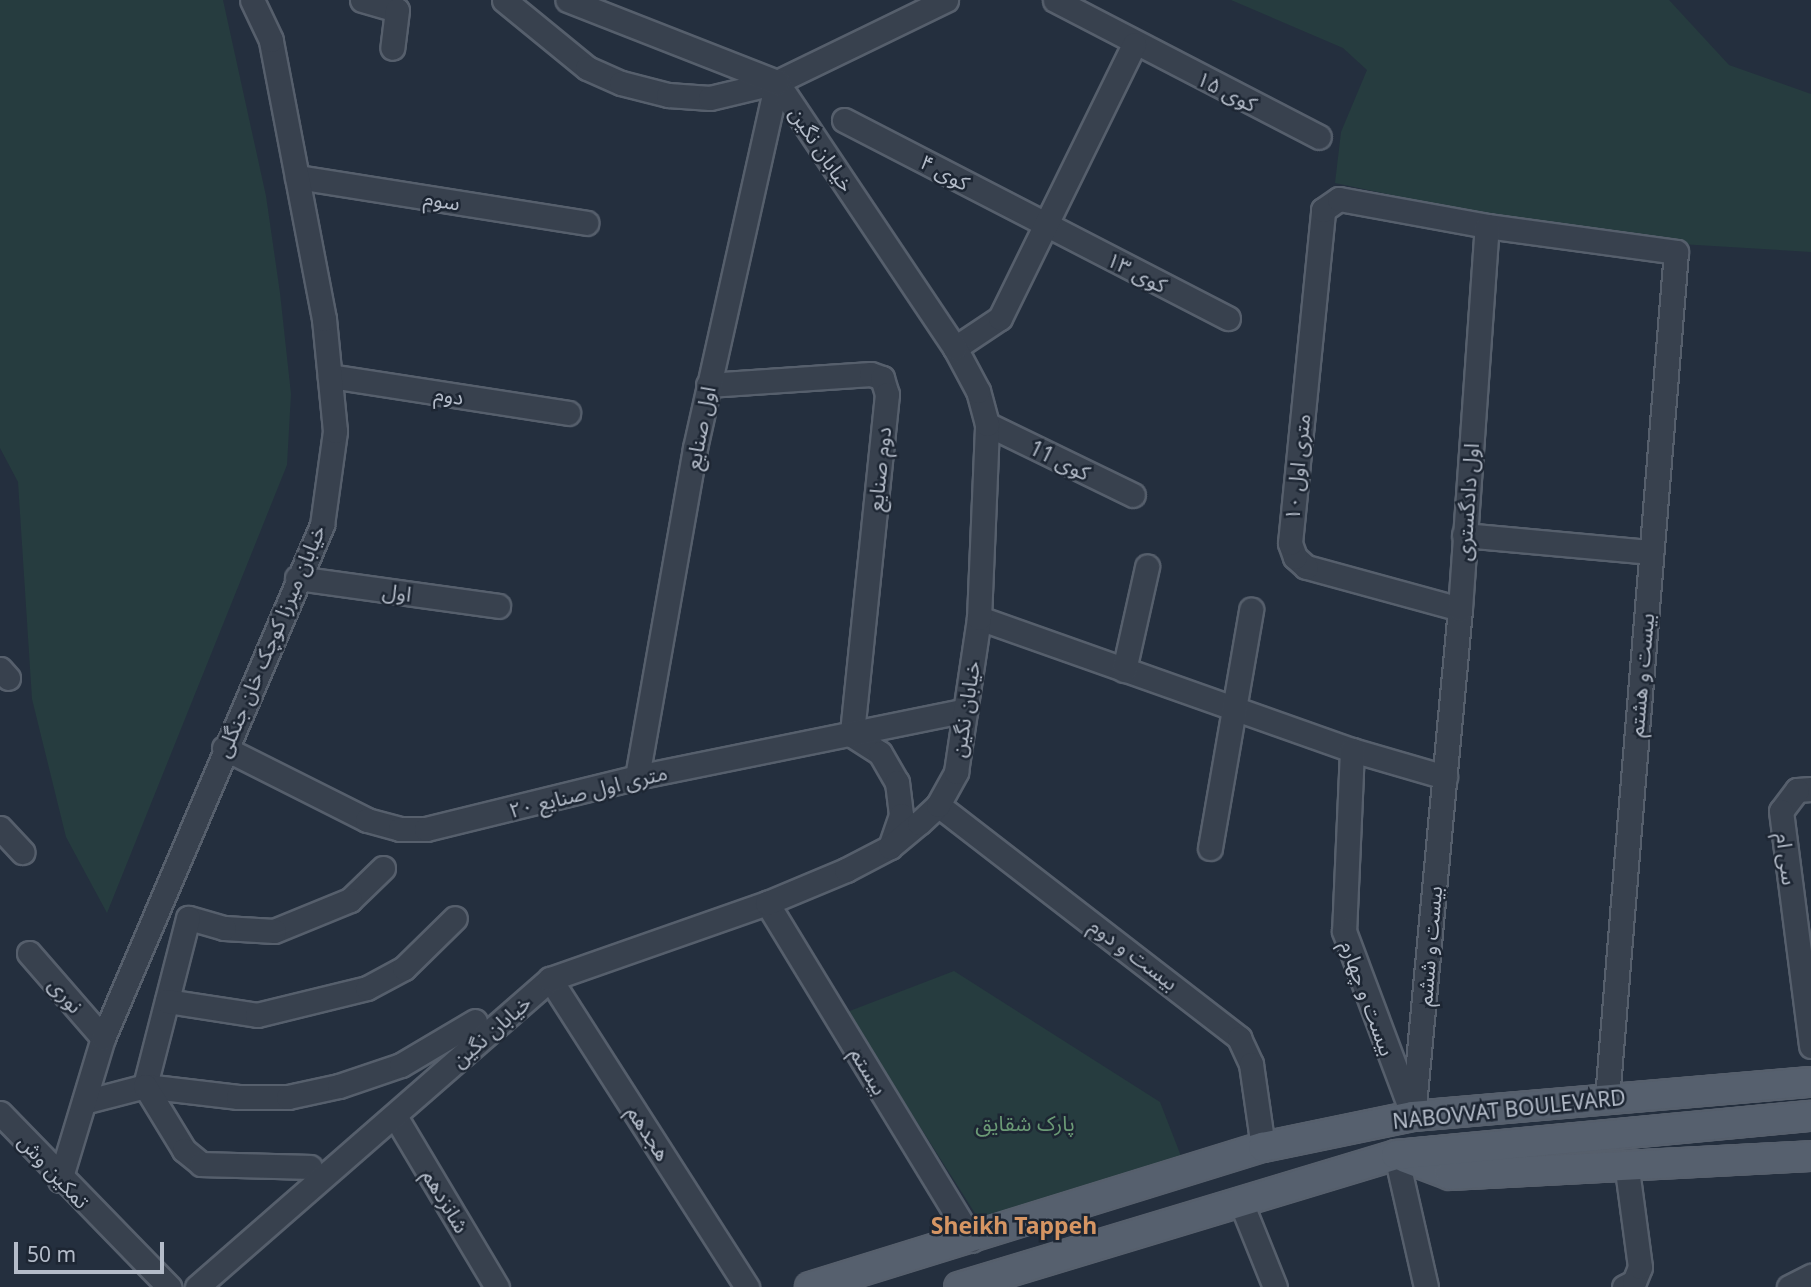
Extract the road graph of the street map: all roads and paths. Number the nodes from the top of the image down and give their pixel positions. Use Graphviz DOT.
graph roads {
  1 [pos="252,0"];
  2 [pos="362,0"];
  3 [pos="504,0"];
  4 [pos="568,0"];
  5 [pos="946,0"];
  6 [pos="1055,0"];
  7 [pos="1134,44"];
  8 [pos="391,48"];
  9 [pos="777,82"];
  10 [pos="844,120"];
  11 [pos="1320,137"];
  12 [pos="297,177"];
  13 [pos="586,223"];
  14 [pos="1045,225"];
  15 [pos="1487,226"];
  16 [pos="1228,318"];
  17 [pos="955,348"];
  18 [pos="330,376"];
  19 [pos="708,385"];
  20 [pos="568,413"];
  21 [pos="987,424"];
  22 [pos="1133,495"];
  23 [pos="1464,535"];
  24 [pos="1651,552"];
  25 [pos="1147,567"];
  26 [pos="296,578"];
  27 [pos="498,606"];
  28 [pos="1460,609"];
  29 [pos="1251,610"];
  30 [pos="979,618"];
  31 [pos="1124,670"];
  32 [pos="1232,708"];
  33 [pos="965,710"];
  34 [pos="852,735"];
  35 [pos="224,748"];
  36 [pos="1352,750"];
  37 [pos="638,777"];
  38 [pos="1445,777"];
  39 [pos="1811,789"];
  40 [pos="938,805"];
  41 [pos="0,828"];
  42 [pos="890,847"];
  43 [pos="1210,848"];
  44 [pos="22,852"];
  45 [pos="383,868"];
  46 [pos="767,903"];
  47 [pos="455,918"];
  48 [pos="29,953"];
  49 [pos="550,979"];
  50 [pos="167,1001"];
  51 [pos="475,1021"];
  52 [pos="103,1038"];
  53 [pos="1811,1046"];
  54 [pos="1811,1082"];
  55 [pos="145,1086"];
  56 [pos="1607,1099"];
  57 [pos="84,1102"];
  58 [pos="0,1113"];
  59 [pos="395,1116"];
  60 [pos="1413,1116"];
  61 [pos="1811,1116"];
  62 [pos="1263,1147"];
  63 [pos="1396,1155"];
  64 [pos="1811,1156"];
  65 [pos="310,1167"];
  66 [pos="1627,1169"];
  67 [pos="60,1180"];
  68 [pos="1240,1200"];
  69 [pos="972,1240"];
  70 [pos="1811,1276"];
  71 [pos="988,1283"];
  72 [pos="169,1287"];
  73 [pos="197,1287"];
  74 [pos="497,1287"];
  75 [pos="747,1287"];
  76 [pos="810,1287"];
  77 [pos="959,1287"];
  78 [pos="1275,1287"];
  79 [pos="1426,1287"];
  80 [pos="1624,1287"];
  81 [pos="1789,1287"];
  1 -- 12 [label="street, خیابان میرزا کوچک خان جنگلی"];
  2 -- 8 [label="street"];
  3 -- 9 [label="street"];
  4 -- 9 [label="street"];
  5 -- 9 [label="street"];
  6 -- 7 [label="street, کوی ۱۵"];
  7 -- 11 [label="street, کوی ۱۵"];
  7 -- 14 [label="street"];
  9 -- 17 [label="street, خیابان نگین"];
  9 -- 19 [label="street, اول صنایع"];
  10 -- 14 [label="street, کوی ۴"];
  12 -- 13 [label="street, سوم"];
  12 -- 18 [label="street, خیابان میرزا کوچک خان جنگلی"];
  14 -- 16 [label="street, کوی ۱۳"];
  14 -- 17 [label="street"];
  15 -- 23 [label="street, اول دادگستری"];
  15 -- 24 [label="street, بیست و هشتم"];
  15 -- 28 [label="street, ۱۰ متری اول"];
  17 -- 21 [label="street, خیابان نگین"];
  18 -- 20 [label="street, دوم"];
  18 -- 26 [label="street, خیابان میرزا کوچک خان جنگلی"];
  19 -- 34 [label="street, دوم صنایع"];
  19 -- 37 [label="street, اول صنایع"];
  21 -- 22 [label="street, کوی 11"];
  21 -- 30 [label="street, خیابان نگین"];
  23 -- 24 [label="street"];
  23 -- 28 [label="street, اول دادگستری"];
  24 -- 56 [label="street, بیست و هشتم"];
  25 -- 31 [label="street"];
  26 -- 27 [label="street, اول"];
  26 -- 35 [label="street, خیابان میرزا کوچک خان جنگلی"];
  28 -- 38 [label="street, اول دادگستری"];
  29 -- 32 [label="street"];
  30 -- 31 [label="street"];
  30 -- 33 [label="street, خیابان نگین"];
  31 -- 32 [label="street"];
  32 -- 36 [label="street"];
  32 -- 43 [label="street"];
  33 -- 34 [label="street, ۲۰ متری اول صنایع"];
  33 -- 40 [label="street, خیابان نگین"];
  34 -- 37 [label="street, ۲۰ متری اول صنایع"];
  34 -- 42 [label="street"];
  35 -- 37 [label="street, ۲۰ متری اول صنایع"];
  35 -- 52 [label="street, خیابان میرزا کوچک خان جنگلی"];
  36 -- 38 [label="street"];
  36 -- 60 [label="street, بیست و چهارم"];
  38 -- 60 [label="street, بیست و ششم"];
  39 -- 53 [label="street, سی ام"];
  40 -- 42 [label="street, خیابان نگین"];
  40 -- 62 [label="street, بیست و دوم"];
  41 -- 44 [label="street"];
  42 -- 46 [label="street, خیابان نگین"];
  45 -- 50 [label="street"];
  46 -- 49 [label="street, خیابان نگین"];
  46 -- 69 [label="street, بیستم"];
  47 -- 50 [label="street"];
  48 -- 52 [label="street, نوری"];
  49 -- 59 [label="street, خیابان نگین"];
  49 -- 75 [label="street, هجدهم"];
  50 -- 55 [label="street"];
  51 -- 55 [label="street"];
  52 -- 57 [label="street, خیابان میرزا کوچک خان جنگلی"];
  54 -- 56 [label="main road, NABOVVAT BOULEVARD"];
  55 -- 57 [label="street"];
  55 -- 65 [label="street"];
  56 -- 60 [label="main road, NABOVVAT BOULEVARD"];
  57 -- 67 [label="street, خیابان میرزا کوچک خان جنگلی"];
  58 -- 67 [label="street, تمکین وش"];
  59 -- 73 [label="street, خیابان نگین"];
  59 -- 74 [label="street, شانزدهم"];
  60 -- 62 [label="main road, NABOVVAT BOULEVARD"];
  61 -- 63 [label="main road, NABOVVAT BOULEVARD"];
  62 -- 69 [label="main road, NABOVVAT BOULEVARD"];
  63 -- 66 [label="main road"];
  63 -- 68 [label="main road, NABOVVAT BOULEVARD"];
  63 -- 79 [label="street"];
  64 -- 66 [label="main road"];
  66 -- 80 [label="street"];
  67 -- 72 [label="street, تمکین وش"];
  68 -- 71 [label="main road, NABOVVAT BOULEVARD"];
  68 -- 78 [label="street"];
  69 -- 76 [label="main road, NABOVVAT BOULEVARD"];
  70 -- 81 [label="street"];
  71 -- 77 [label="main road, NABOVVAT BOULEVARD"];
}
